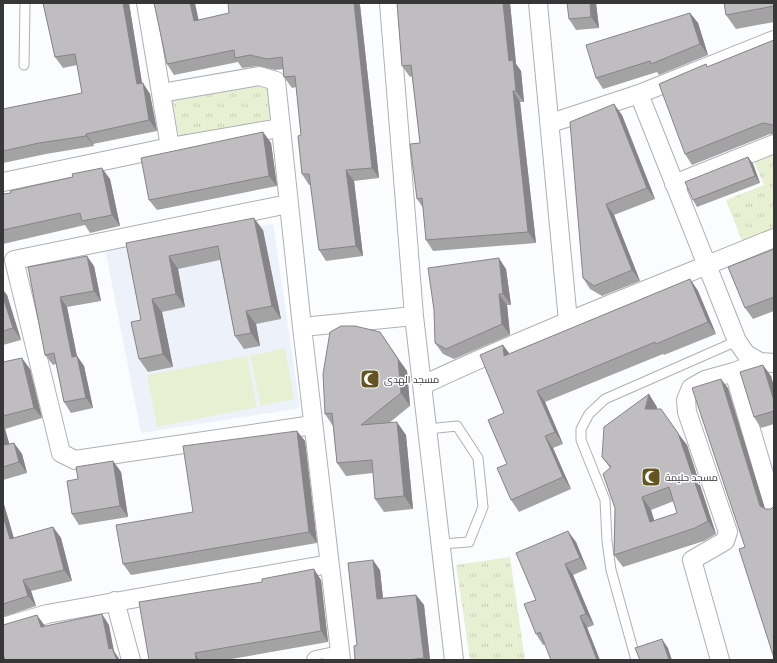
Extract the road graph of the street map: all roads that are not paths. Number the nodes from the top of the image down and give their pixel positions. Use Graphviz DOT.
graph roads {
  1 [pos="25,3"];
  2 [pos="146,3"];
  3 [pos="389,3"];
  4 [pos="538,3"];
  5 [pos="774,40"];
  6 [pos="24,65"];
  7 [pos="161,93"];
  8 [pos="639,94"];
  9 [pos="551,123"];
  10 [pos="280,128"];
  11 [pos="774,144"];
  12 [pos="170,147"];
  13 [pos="3,182"];
  14 [pos="674,184"];
  15 [pos="288,204"];
  16 [pos="774,238"];
  17 [pos="706,266"];
  18 [pos="414,316"];
  19 [pos="568,321"];
  20 [pos="302,326"];
  21 [pos="737,341"];
  22 [pos="767,363"];
  23 [pos="734,372"];
  24 [pos="423,385"];
  25 [pos="313,425"];
  26 [pos="428,430"];
  27 [pos="774,508"];
  28 [pos="441,544"];
  29 [pos="329,564"];
  30 [pos="115,600"];
  31 [pos="3,627"];
  32 [pos="340,658"];
  33 [pos="131,660"];
  34 [pos="316,660"];
  35 [pos="454,660"];
  36 [pos="636,660"];
  37 [pos="720,660"];
  1 -- 6 [label="lane"];
  2 -- 7 [label="street"];
  3 -- 18 [label="street"];
  4 -- 9 [label="street"];
  5 -- 8 [label="street"];
  7 -- 10 [label="street"];
  7 -- 12 [label="street"];
  8 -- 9 [label="street"];
  8 -- 14 [label="street"];
  9 -- 19 [label="street"];
  10 -- 12 [label="street"];
  10 -- 15 [label="street"];
  11 -- 14 [label="street"];
  12 -- 13 [label="street"];
  14 -- 17 [label="street"];
  15 -- 20 [label="street"];
  15 -- 25 [label="street"];
  16 -- 17 [label="street"];
  17 -- 19 [label="street"];
  17 -- 21 [label="street"];
  18 -- 20 [label="street"];
  18 -- 24 [label="street"];
  19 -- 24 [label="street"];
  20 -- 25 [label="street"];
  21 -- 22 [label="street"];
  21 -- 36 [label="lane"];
  22 -- 23 [label="street"];
  23 -- 27 [label="street"];
  23 -- 37 [label="street"];
  24 -- 26 [label="street"];
  25 -- 29 [label="street"];
  26 -- 28 [label="street"];
  26 -- 28 [label="lane"];
  28 -- 35 [label="street"];
  29 -- 30 [label="street"];
  29 -- 32 [label="street"];
  30 -- 31 [label="street"];
  30 -- 33 [label="street"];
  32 -- 34 [label="street"];
}
